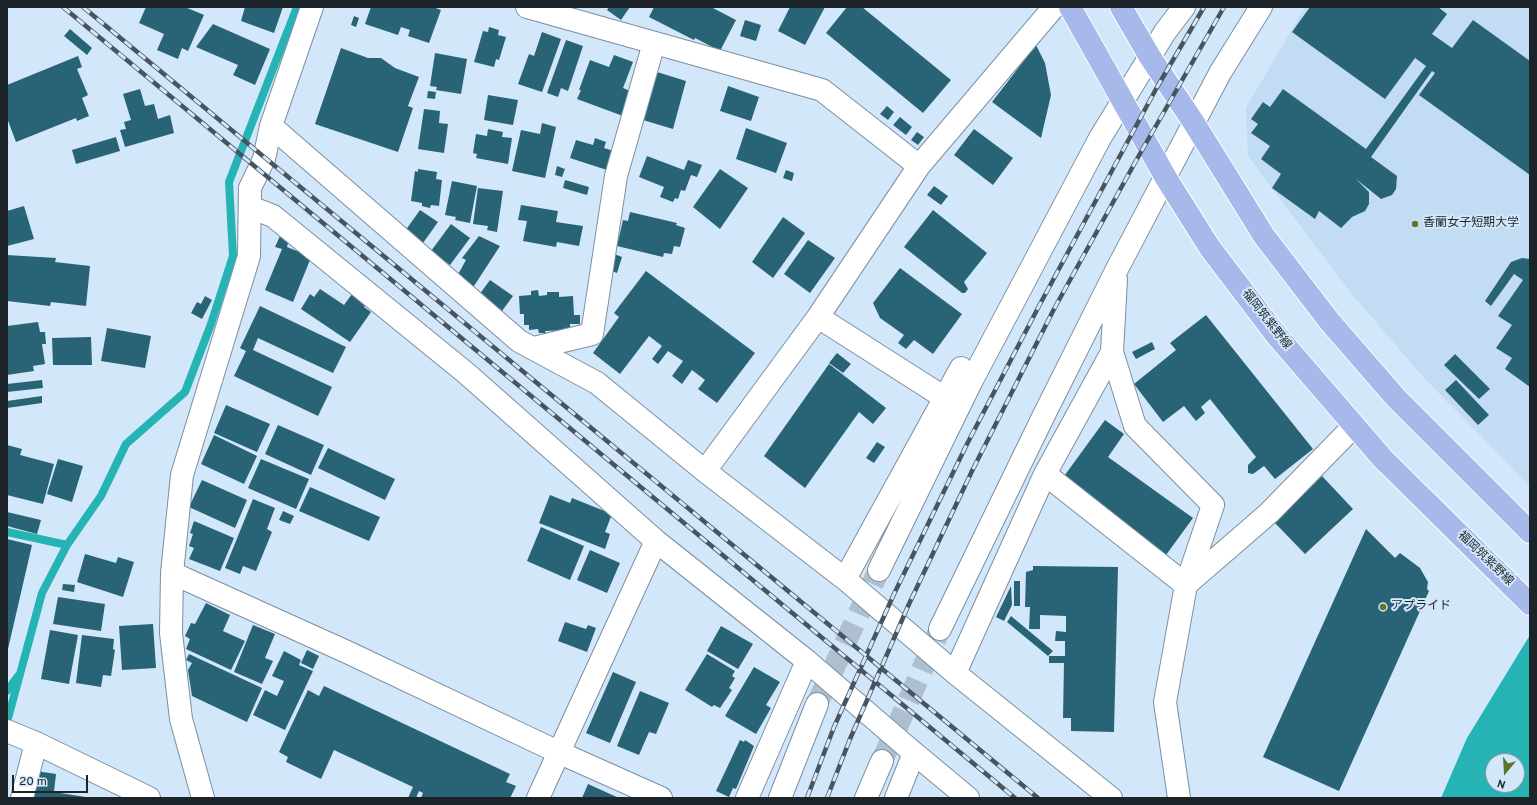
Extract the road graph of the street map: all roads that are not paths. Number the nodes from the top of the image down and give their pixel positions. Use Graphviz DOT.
graph roads {
  1 [pos="312,7"];
  2 [pos="527,7"];
  3 [pos="1054,7"];
  4 [pos="1070,7"];
  5 [pos="1121,7"];
  6 [pos="1184,7"];
  7 [pos="1261,7"];
  8 [pos="654,43"];
  9 [pos="1150,57"];
  10 [pos="1122,101"];
  11 [pos="1194,122"];
  12 [pos="271,126"];
  13 [pos="920,166"];
  14 [pos="1166,178"];
  15 [pos="250,207"];
  16 [pos="1044,244"];
  17 [pos="1116,271"];
  18 [pos="818,317"];
  19 [pos="534,348"];
  20 [pos="1112,352"];
  21 [pos="945,398"];
  22 [pos="1354,426"];
  23 [pos="705,471"];
  24 [pos="1045,474"];
  25 [pos="1530,532"];
  26 [pos="656,541"];
  27 [pos="879,570"];
  28 [pos="172,573"];
  29 [pos="845,579"];
  30 [pos="1186,585"];
  31 [pos="1524,598"];
  32 [pos="940,629"];
  33 [pos="807,661"];
  34 [pos="955,673"];
  35 [pos="817,704"];
  36 [pos="12,733"];
  37 [pos="36,743"];
  38 [pos="558,752"];
  39 [pos="914,753"];
  40 [pos="882,761"];
  41 [pos="22,798"];
  42 [pos="149,798"];
  43 [pos="203,798"];
  44 [pos="538,798"];
  45 [pos="661,798"];
  46 [pos="747,798"];
  47 [pos="780,798"];
  48 [pos="866,798"];
  49 [pos="896,798"];
  50 [pos="968,798"];
  51 [pos="1111,798"];
  52 [pos="1179,798"];
  1 -- 12 [label="street"];
  2 -- 8 [label="street"];
  3 -- 13 [label="street"];
  4 -- 10 [label="main road, 福岡筑紫野線"];
  5 -- 9 [label="main road"];
  6 -- 9 [label="street"];
  7 -- 11 [label="street"];
  8 -- 13 [label="street"];
  8 -- 19 [label="street"];
  9 -- 10 [label="street"];
  9 -- 11 [label="main road"];
  10 -- 14 [label="main road, 福岡筑紫野線"];
  10 -- 16 [label="street"];
  11 -- 14 [label="street"];
  11 -- 25 [label="main road"];
  12 -- 15 [label="street"];
  12 -- 19 [label="street"];
  13 -- 18 [label="street"];
  14 -- 17 [label="street"];
  14 -- 22 [label="main road, 福岡筑紫野線"];
  15 -- 26 [label="street"];
  15 -- 28 [label="street"];
  16 -- 21 [label="street"];
  16 -- 27 [label="street"];
  17 -- 20 [label="street"];
  17 -- 32 [label="street"];
  18 -- 21 [label="street"];
  18 -- 23 [label="street"];
  19 -- 23 [label="street"];
  20 -- 24 [label="street"];
  20 -- 30 [label="street"];
  21 -- 29 [label="street"];
  22 -- 30 [label="street"];
  22 -- 31 [label="main road, 福岡筑紫野線"];
  23 -- 29 [label="street"];
  24 -- 30 [label="street"];
  24 -- 34 [label="street"];
  26 -- 33 [label="street"];
  26 -- 38 [label="street"];
  28 -- 38 [label="street"];
  28 -- 43 [label="street"];
  29 -- 34 [label="street"];
  30 -- 52 [label="street"];
  33 -- 39 [label="street"];
  33 -- 46 [label="street"];
  34 -- 51 [label="street"];
  35 -- 47 [label="street"];
  36 -- 37 [label="street"];
  37 -- 41 [label="street"];
  37 -- 42 [label="street"];
  38 -- 44 [label="street"];
  38 -- 45 [label="street"];
  39 -- 49 [label="street"];
  39 -- 50 [label="street"];
  40 -- 48 [label="street"];
}
